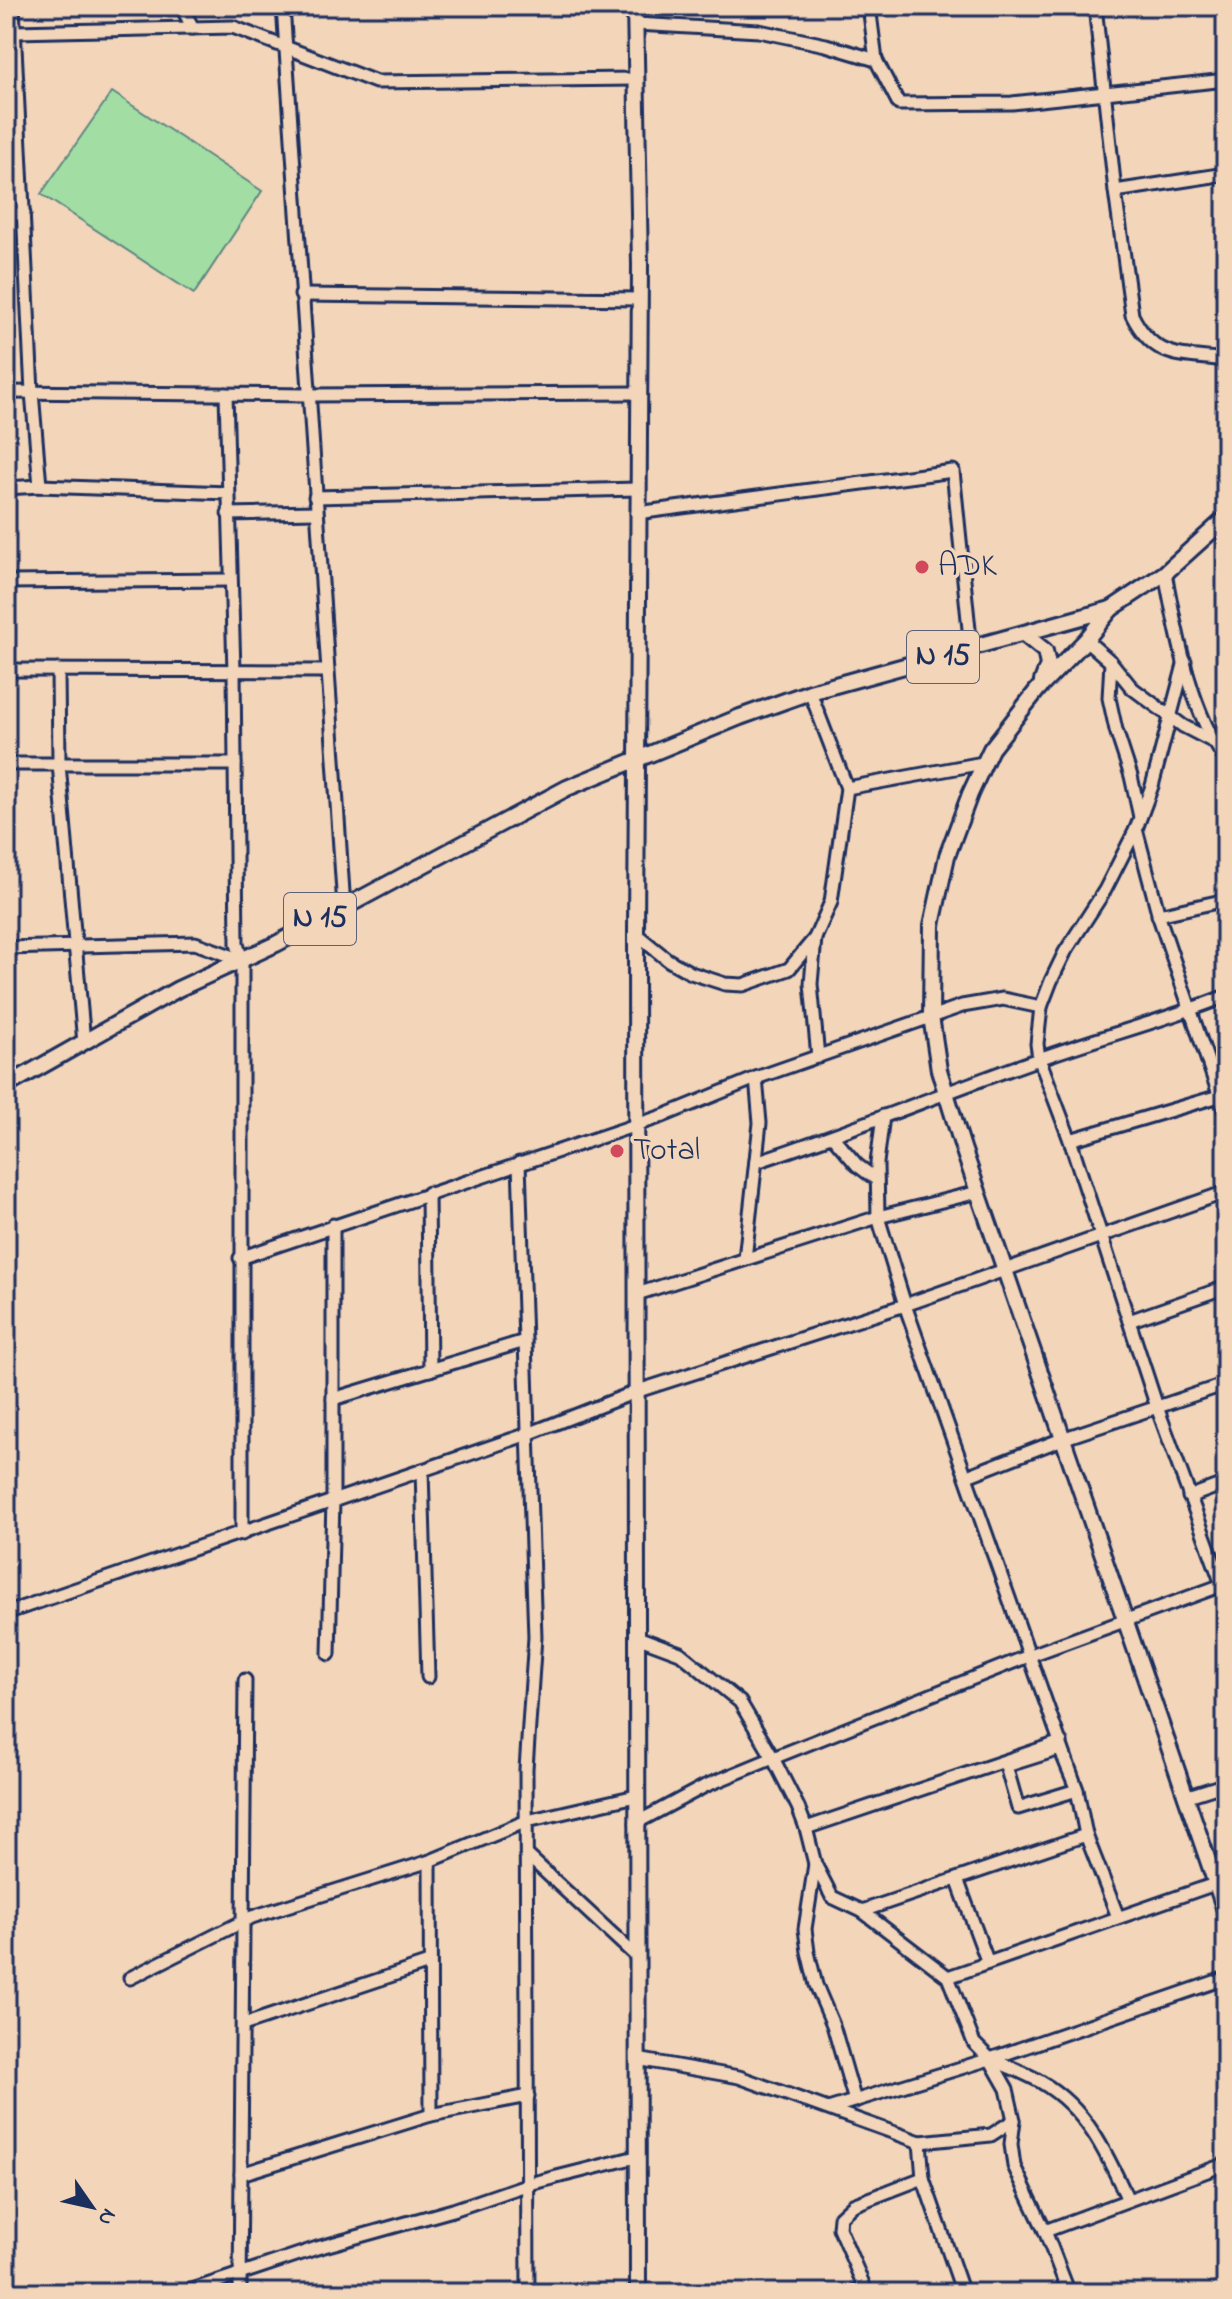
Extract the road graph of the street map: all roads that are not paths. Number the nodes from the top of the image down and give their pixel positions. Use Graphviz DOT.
graph roads {
  1 [pos="13,6"];
  2 [pos="181,6"];
  3 [pos="283,6"];
  4 [pos="635,6"];
  5 [pos="869,6"];
  6 [pos="1095,6"];
  7 [pos="636,24"];
  8 [pos="193,28"];
  9 [pos="15,32"];
  10 [pos="284,47"];
  11 [pos="876,60"];
  12 [pos="637,79"];
  13 [pos="1226,80"];
  14 [pos="1104,93"];
  15 [pos="1226,174"];
  16 [pos="1115,191"];
  17 [pos="6,214"];
  18 [pos="24,214"];
  19 [pos="301,295"];
  20 [pos="639,299"];
  21 [pos="1226,360"];
  22 [pos="6,392"];
  23 [pos="32,392"];
  24 [pos="638,393"];
  25 [pos="226,394"];
  26 [pos="308,395"];
  27 [pos="40,486"];
  28 [pos="6,488"];
  29 [pos="637,489"];
  30 [pos="228,493"];
  31 [pos="315,497"];
  32 [pos="316,512"];
  33 [pos="637,513"];
  34 [pos="228,514"];
  35 [pos="1226,518"];
  36 [pos="1165,573"];
  37 [pos="230,580"];
  38 [pos="6,582"];
  39 [pos="1111,609"];
  40 [pos="1025,635"];
  41 [pos="1086,640"];
  42 [pos="971,649"];
  43 [pos="1185,661"];
  44 [pos="1111,662"];
  45 [pos="6,670"];
  46 [pos="58,670"];
  47 [pos="234,671"];
  48 [pos="327,671"];
  49 [pos="1038,689"];
  50 [pos="810,692"];
  51 [pos="1169,717"];
  52 [pos="1212,741"];
  53 [pos="638,760"];
  54 [pos="1226,760"];
  55 [pos="983,763"];
  56 [pos="6,764"];
  57 [pos="59,764"];
  58 [pos="235,764"];
  59 [pos="847,788"];
  60 [pos="1138,824"];
  61 [pos="1226,900"];
  62 [pos="344,907"];
  63 [pos="1158,915"];
  64 [pos="636,934"];
  65 [pos="815,938"];
  66 [pos="76,946"];
  67 [pos="6,948"];
  68 [pos="242,960"];
  69 [pos="789,969"];
  70 [pos="811,984"];
  71 [pos="1226,996"];
  72 [pos="1041,1007"];
  73 [pos="1191,1010"];
  74 [pos="931,1016"];
  75 [pos="84,1043"];
  76 [pos="818,1057"];
  77 [pos="1039,1058"];
  78 [pos="756,1078"];
  79 [pos="6,1086"];
  80 [pos="945,1093"];
  81 [pos="1223,1096"];
  82 [pos="1226,1115"];
  83 [pos="883,1116"];
  84 [pos="637,1124"];
  85 [pos="833,1137"];
  86 [pos="1070,1140"];
  87 [pos="756,1162"];
  88 [pos="519,1163"];
  89 [pos="877,1180"];
  90 [pos="978,1192"];
  91 [pos="1226,1192"];
  92 [pos="428,1193"];
  93 [pos="878,1217"];
  94 [pos="333,1225"];
  95 [pos="1099,1235"];
  96 [pos="240,1258"];
  97 [pos="745,1259"];
  98 [pos="1005,1271"];
  99 [pos="1226,1287"];
  100 [pos="637,1294"];
  101 [pos="905,1305"];
  102 [pos="1129,1321"];
  103 [pos="525,1341"];
  104 [pos="430,1370"];
  105 [pos="1226,1384"];
  106 [pos="638,1391"];
  107 [pos="333,1399"];
  108 [pos="1157,1407"];
  109 [pos="528,1434"];
  110 [pos="1062,1439"];
  111 [pos="422,1470"];
  112 [pos="967,1476"];
  113 [pos="1226,1483"];
  114 [pos="1189,1497"];
  115 [pos="333,1500"];
  116 [pos="242,1534"];
  117 [pos="1225,1588"];
  118 [pos="6,1613"];
  119 [pos="1124,1620"];
  120 [pos="637,1637"];
  121 [pos="329,1654"];
  122 [pos="1031,1655"];
  123 [pos="428,1677"];
  124 [pos="245,1680"];
  125 [pos="1061,1742"];
  126 [pos="773,1758"];
  127 [pos="1226,1784"];
  128 [pos="1077,1790"];
  129 [pos="636,1796"];
  130 [pos="1185,1797"];
  131 [pos="527,1821"];
  132 [pos="636,1823"];
  133 [pos="806,1828"];
  134 [pos="1086,1835"];
  135 [pos="527,1855"];
  136 [pos="430,1861"];
  137 [pos="815,1864"];
  138 [pos="957,1879"];
  139 [pos="1215,1884"];
  140 [pos="862,1911"];
  141 [pos="1226,1913"];
  142 [pos="1118,1917"];
  143 [pos="244,1922"];
  144 [pos="637,1957"];
  145 [pos="429,1963"];
  146 [pos="988,1963"];
  147 [pos="948,1977"];
  148 [pos="130,1978"];
  149 [pos="1226,1978"];
  150 [pos="243,2025"];
  151 [pos="637,2059"];
  152 [pos="990,2059"];
  153 [pos="528,2096"];
  154 [pos="855,2101"];
  155 [pos="831,2108"];
  156 [pos="431,2115"];
  157 [pos="1014,2120"];
  158 [pos="920,2142"];
  159 [pos="636,2157"];
  160 [pos="1226,2164"];
  161 [pos="241,2174"];
  162 [pos="923,2178"];
  163 [pos="529,2184"];
  164 [pos="1128,2200"];
  165 [pos="1045,2231"];
  166 [pos="240,2274"];
  167 [pos="866,2291"];
  168 [pos="183,2293"];
  169 [pos="240,2293"];
  170 [pos="528,2293"];
  171 [pos="638,2293"];
  172 [pos="852,2293"];
  173 [pos="963,2293"];
  174 [pos="1069,2293"];
  1 -- 9 [label="street"];
  2 -- 8 [label="street"];
  3 -- 10 [label="street"];
  4 -- 7 [label="main road"];
  5 -- 11 [label="street"];
  6 -- 14 [label="street"];
  7 -- 11 [label="street"];
  7 -- 12 [label="main road"];
  8 -- 9 [label="street"];
  8 -- 10 [label="street"];
  9 -- 18 [label="street"];
  10 -- 12 [label="street"];
  10 -- 19 [label="street"];
  11 -- 14 [label="street"];
  12 -- 20 [label="main road"];
  13 -- 14 [label="street"];
  14 -- 16 [label="street"];
  15 -- 16 [label="street"];
  16 -- 21 [label="street"];
  17 -- 18 [label="street"];
  18 -- 23 [label="street"];
  19 -- 20 [label="street"];
  19 -- 26 [label="street"];
  20 -- 24 [label="main road"];
  22 -- 23 [label="street"];
  23 -- 25 [label="street"];
  23 -- 27 [label="street"];
  24 -- 26 [label="street"];
  24 -- 29 [label="main road"];
  25 -- 26 [label="street"];
  25 -- 30 [label="street"];
  26 -- 31 [label="street"];
  27 -- 28 [label="street"];
  27 -- 30 [label="street"];
  29 -- 31 [label="street"];
  29 -- 33 [label="main road"];
  30 -- 34 [label="street"];
  31 -- 32 [label="street"];
  32 -- 34 [label="street"];
  32 -- 48 [label="street"];
  33 -- 42 [label="street"];
  33 -- 53 [label="main road"];
  34 -- 37 [label="street"];
  35 -- 36 [label="main road, N 15"];
  36 -- 39 [label="main road, N 15"];
  36 -- 43 [label="street"];
  37 -- 38 [label="street"];
  37 -- 47 [label="street"];
  39 -- 40 [label="main road, N 15"];
  39 -- 41 [label="main road"];
  40 -- 42 [label="main road, N 15"];
  40 -- 49 [label="main road"];
  41 -- 44 [label="street"];
  41 -- 49 [label="main road"];
  42 -- 50 [label="main road, N 15"];
  43 -- 51 [label="street"];
  43 -- 52 [label="street"];
  44 -- 51 [label="street"];
  44 -- 60 [label="street"];
  45 -- 46 [label="street"];
  46 -- 47 [label="street"];
  46 -- 57 [label="street"];
  47 -- 48 [label="street"];
  47 -- 58 [label="street"];
  48 -- 62 [label="street"];
  49 -- 55 [label="main road"];
  50 -- 53 [label="main road, N 15"];
  50 -- 59 [label="street"];
  51 -- 52 [label="street"];
  51 -- 60 [label="street"];
  52 -- 54 [label="street"];
  53 -- 62 [label="main road, N 15"];
  53 -- 64 [label="main road"];
  55 -- 59 [label="street"];
  55 -- 74 [label="main road"];
  56 -- 57 [label="street"];
  57 -- 58 [label="street"];
  57 -- 66 [label="street"];
  58 -- 68 [label="street"];
  59 -- 65 [label="street"];
  60 -- 63 [label="street"];
  60 -- 72 [label="street"];
  61 -- 63 [label="street"];
  62 -- 68 [label="main road, N 15"];
  63 -- 73 [label="street"];
  64 -- 69 [label="street"];
  64 -- 84 [label="main road"];
  65 -- 69 [label="street"];
  65 -- 70 [label="street"];
  66 -- 67 [label="street"];
  66 -- 68 [label="street"];
  66 -- 75 [label="street"];
  68 -- 75 [label="main road, N 15"];
  68 -- 96 [label="street"];
  69 -- 70 [label="street"];
  70 -- 76 [label="street"];
  71 -- 73 [label="street"];
  72 -- 74 [label="street"];
  72 -- 77 [label="street"];
  73 -- 77 [label="street"];
  73 -- 81 [label="street"];
  74 -- 76 [label="street"];
  74 -- 80 [label="main road"];
  75 -- 79 [label="main road, N 15"];
  76 -- 78 [label="street"];
  77 -- 80 [label="street"];
  77 -- 86 [label="street"];
  78 -- 84 [label="street"];
  78 -- 87 [label="street"];
  80 -- 83 [label="street"];
  80 -- 90 [label="main road"];
  81 -- 82 [label="street"];
  81 -- 86 [label="street"];
  83 -- 85 [label="street"];
  83 -- 89 [label="street"];
  84 -- 88 [label="street"];
  84 -- 100 [label="main road"];
  85 -- 87 [label="street"];
  85 -- 89 [label="street"];
  86 -- 95 [label="street"];
  87 -- 97 [label="street"];
  88 -- 92 [label="street"];
  88 -- 103 [label="street"];
  89 -- 93 [label="street"];
  90 -- 93 [label="street"];
  90 -- 98 [label="main road"];
  91 -- 95 [label="street"];
  92 -- 94 [label="street"];
  92 -- 104 [label="street"];
  93 -- 97 [label="street"];
  93 -- 101 [label="street"];
  94 -- 96 [label="street"];
  94 -- 107 [label="street"];
  95 -- 98 [label="street"];
  95 -- 102 [label="street"];
  96 -- 116 [label="street"];
  97 -- 100 [label="street"];
  98 -- 101 [label="street"];
  98 -- 110 [label="main road"];
  99 -- 102 [label="street"];
  100 -- 106 [label="main road"];
  101 -- 106 [label="street"];
  101 -- 112 [label="street"];
  102 -- 108 [label="street"];
  103 -- 104 [label="street"];
  103 -- 109 [label="street"];
  104 -- 107 [label="street"];
  105 -- 108 [label="street"];
  106 -- 109 [label="street"];
  106 -- 120 [label="main road"];
  107 -- 115 [label="street"];
  108 -- 110 [label="street"];
  108 -- 114 [label="street"];
  109 -- 111 [label="street"];
  109 -- 131 [label="street"];
  110 -- 112 [label="street"];
  110 -- 119 [label="main road"];
  111 -- 115 [label="street"];
  111 -- 123 [label="street"];
  112 -- 122 [label="street"];
  113 -- 114 [label="street"];
  114 -- 117 [label="street"];
  115 -- 116 [label="street"];
  115 -- 121 [label="street"];
  116 -- 118 [label="street"];
  117 -- 119 [label="street"];
  119 -- 122 [label="street"];
  119 -- 130 [label="main road"];
  120 -- 126 [label="street"];
  120 -- 129 [label="main road"];
  122 -- 125 [label="street"];
  122 -- 126 [label="street"];
  124 -- 143 [label="street"];
  125 -- 128 [label="street"];
  125 -- 133 [label="street"];
  126 -- 132 [label="street"];
  126 -- 133 [label="street"];
  127 -- 130 [label="street"];
  128 -- 128 [label="street"];
  128 -- 134 [label="street"];
  129 -- 131 [label="street"];
  129 -- 132 [label="main road"];
  130 -- 139 [label="main road"];
  131 -- 135 [label="street"];
  131 -- 136 [label="street"];
  132 -- 144 [label="main road"];
  133 -- 137 [label="street"];
  134 -- 138 [label="street"];
  134 -- 142 [label="street"];
  135 -- 144 [label="street"];
  135 -- 153 [label="street"];
  136 -- 143 [label="street"];
  136 -- 145 [label="street"];
  137 -- 140 [label="street"];
  137 -- 154 [label="street"];
  138 -- 140 [label="street"];
  138 -- 146 [label="street"];
  139 -- 141 [label="main road"];
  139 -- 142 [label="street"];
  140 -- 147 [label="street"];
  142 -- 146 [label="street"];
  143 -- 148 [label="street"];
  143 -- 150 [label="street"];
  144 -- 151 [label="main road"];
  145 -- 150 [label="street"];
  145 -- 156 [label="street"];
  146 -- 147 [label="street"];
  147 -- 152 [label="street"];
  149 -- 152 [label="street"];
  150 -- 161 [label="street"];
  151 -- 155 [label="street"];
  151 -- 159 [label="main road"];
  152 -- 154 [label="street"];
  152 -- 157 [label="street"];
  152 -- 164 [label="street"];
  153 -- 156 [label="street"];
  153 -- 163 [label="street"];
  154 -- 155 [label="street"];
  155 -- 158 [label="street"];
  156 -- 161 [label="street"];
  157 -- 158 [label="street"];
  157 -- 165 [label="street"];
  158 -- 162 [label="street"];
  159 -- 163 [label="street"];
  159 -- 171 [label="main road"];
  160 -- 164 [label="street"];
  161 -- 166 [label="street"];
  162 -- 167 [label="street"];
  162 -- 173 [label="street"];
  163 -- 166 [label="street"];
  163 -- 170 [label="street"];
  164 -- 165 [label="street"];
  165 -- 174 [label="street"];
  166 -- 168 [label="street"];
  166 -- 169 [label="street"];
  167 -- 172 [label="street"];
}
